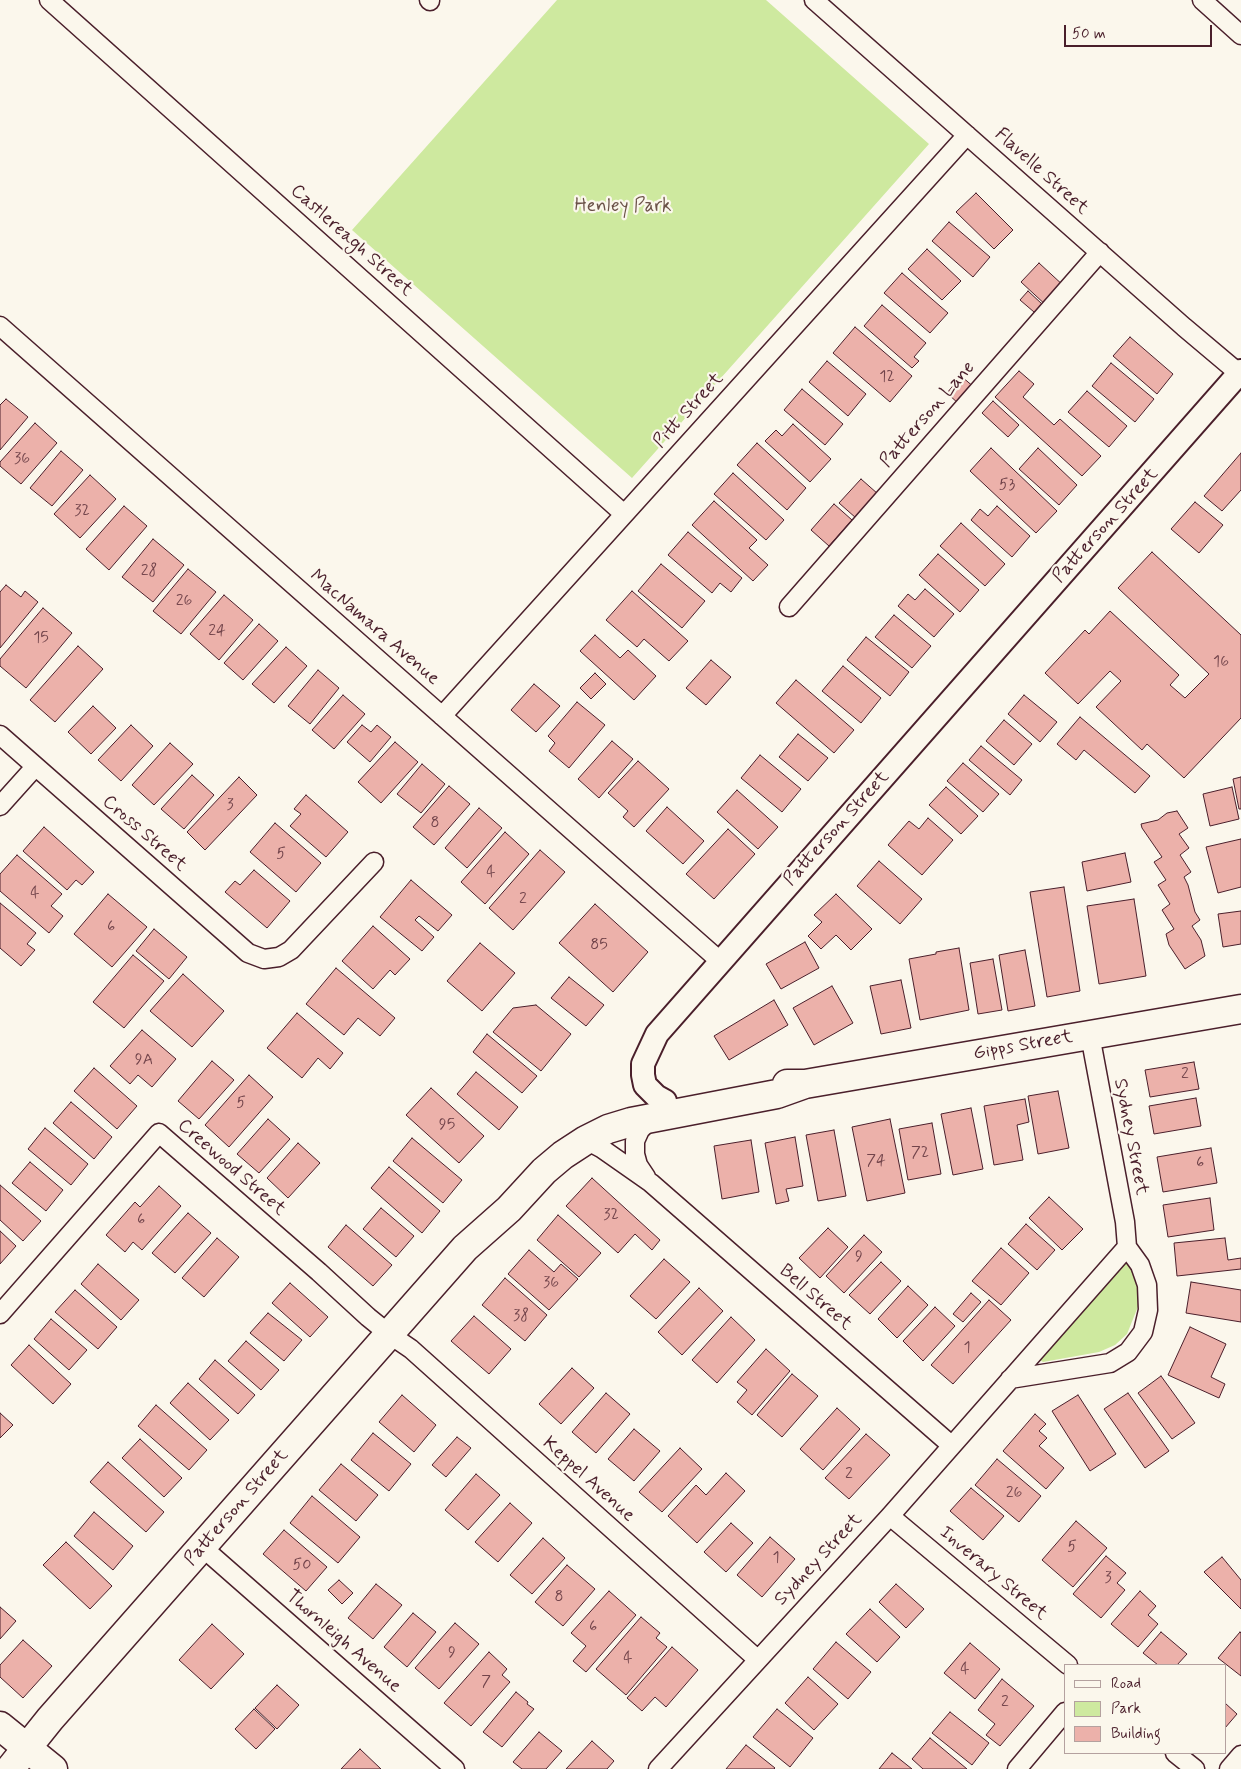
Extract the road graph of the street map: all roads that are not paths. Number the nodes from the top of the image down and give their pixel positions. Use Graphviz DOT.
graph roads {
  1 [pos="49,0"];
  2 [pos="814,0"];
  3 [pos="1202,0"];
  4 [pos="1241,35"];
  5 [pos="967,135"];
  6 [pos="1100,252"];
  7 [pos="0,326"];
  8 [pos="1240,373"];
  9 [pos="624,514"];
  10 [pos="789,607"];
  11 [pos="442,716"];
  12 [pos="0,736"];
  13 [pos="35,767"];
  14 [pos="0,806"];
  15 [pos="374,862"];
  16 [pos="720,961"];
  17 [pos="1241,1009"];
  18 [pos="1090,1035"];
  19 [pos="659,1109"];
  20 [pos="586,1140"];
  21 [pos="651,1183"];
  22 [pos="1127,1247"];
  23 [pos="465,1248"];
  24 [pos="0,1314"];
  25 [pos="389,1334"];
  26 [pos="1010,1379"];
  27 [pos="951,1445"];
  28 [pos="890,1516"];
  29 [pos="202,1547"];
  30 [pos="757,1659"];
  31 [pos="1067,1664"];
  32 [pos="1064,1713"];
  33 [pos="0,1726"];
  34 [pos="28,1748"];
  35 [pos="1176,1754"];
  36 [pos="1241,1755"];
  37 [pos="0,1760"];
  38 [pos="10,1769"];
  39 [pos="53,1769"];
  40 [pos="455,1769"];
  41 [pos="658,1769"];
  42 [pos="1017,1769"];
  43 [pos="1195,1769"];
  44 [pos="1229,1769"];
  1 -- 9 [label="street, Castlereagh Street"];
  2 -- 5 [label="street, Flavelle Street"];
  3 -- 4 [label="street"];
  5 -- 6 [label="street, Flavelle Street"];
  5 -- 9 [label="street, Pitt Street"];
  6 -- 8 [label="street, Flavelle Street"];
  6 -- 10 [label="street, Patterson Lane"];
  7 -- 11 [label="street, MacNamara Avenue"];
  8 -- 16 [label="street, Patterson Street"];
  9 -- 11 [label="street, Pitt Street"];
  11 -- 16 [label="street, MacNamara Avenue"];
  12 -- 13 [label="street, Cross Street"];
  13 -- 14 [label="street"];
  13 -- 15 [label="street, Cross Street"];
  16 -- 19 [label="street, Patterson Street"];
  17 -- 18 [label="main road, Gipps Street"];
  18 -- 19 [label="main road, Gipps Street"];
  18 -- 22 [label="street, Sydney Street"];
  19 -- 20 [label="main road, Patterson Street"];
  19 -- 21 [label="street, Bell Street"];
  19 -- 23 [label="main road, Patterson Street"];
  20 -- 21 [label="street, Bell Street"];
  20 -- 23 [label="main road, Patterson Street"];
  21 -- 27 [label="street, Bell Street"];
  22 -- 26 [label="street, Sydney Street"];
  22 -- 26 [label="street, Sydney Street"];
  23 -- 25 [label="main road, Patterson Street"];
  24 -- 25 [label="street, Creewood Street"];
  25 -- 29 [label="main road, Patterson Street"];
  25 -- 30 [label="street, Keppel Avenue"];
  26 -- 27 [label="street, Sydney Street"];
  27 -- 28 [label="street, Sydney Street"];
  28 -- 30 [label="street, Sydney Street"];
  28 -- 31 [label="street, Inverary Street"];
  29 -- 34 [label="main road, Patterson Street"];
  29 -- 40 [label="street, Thornleigh Avenue"];
  30 -- 41 [label="street, Sydney Street"];
  32 -- 42 [label="street"];
  33 -- 34 [label="main road"];
  34 -- 38 [label="main road, Patterson Street"];
  34 -- 39 [label="main road"];
  35 -- 43 [label="street"];
  36 -- 44 [label="street"];
  37 -- 38 [label="main road"];
}
